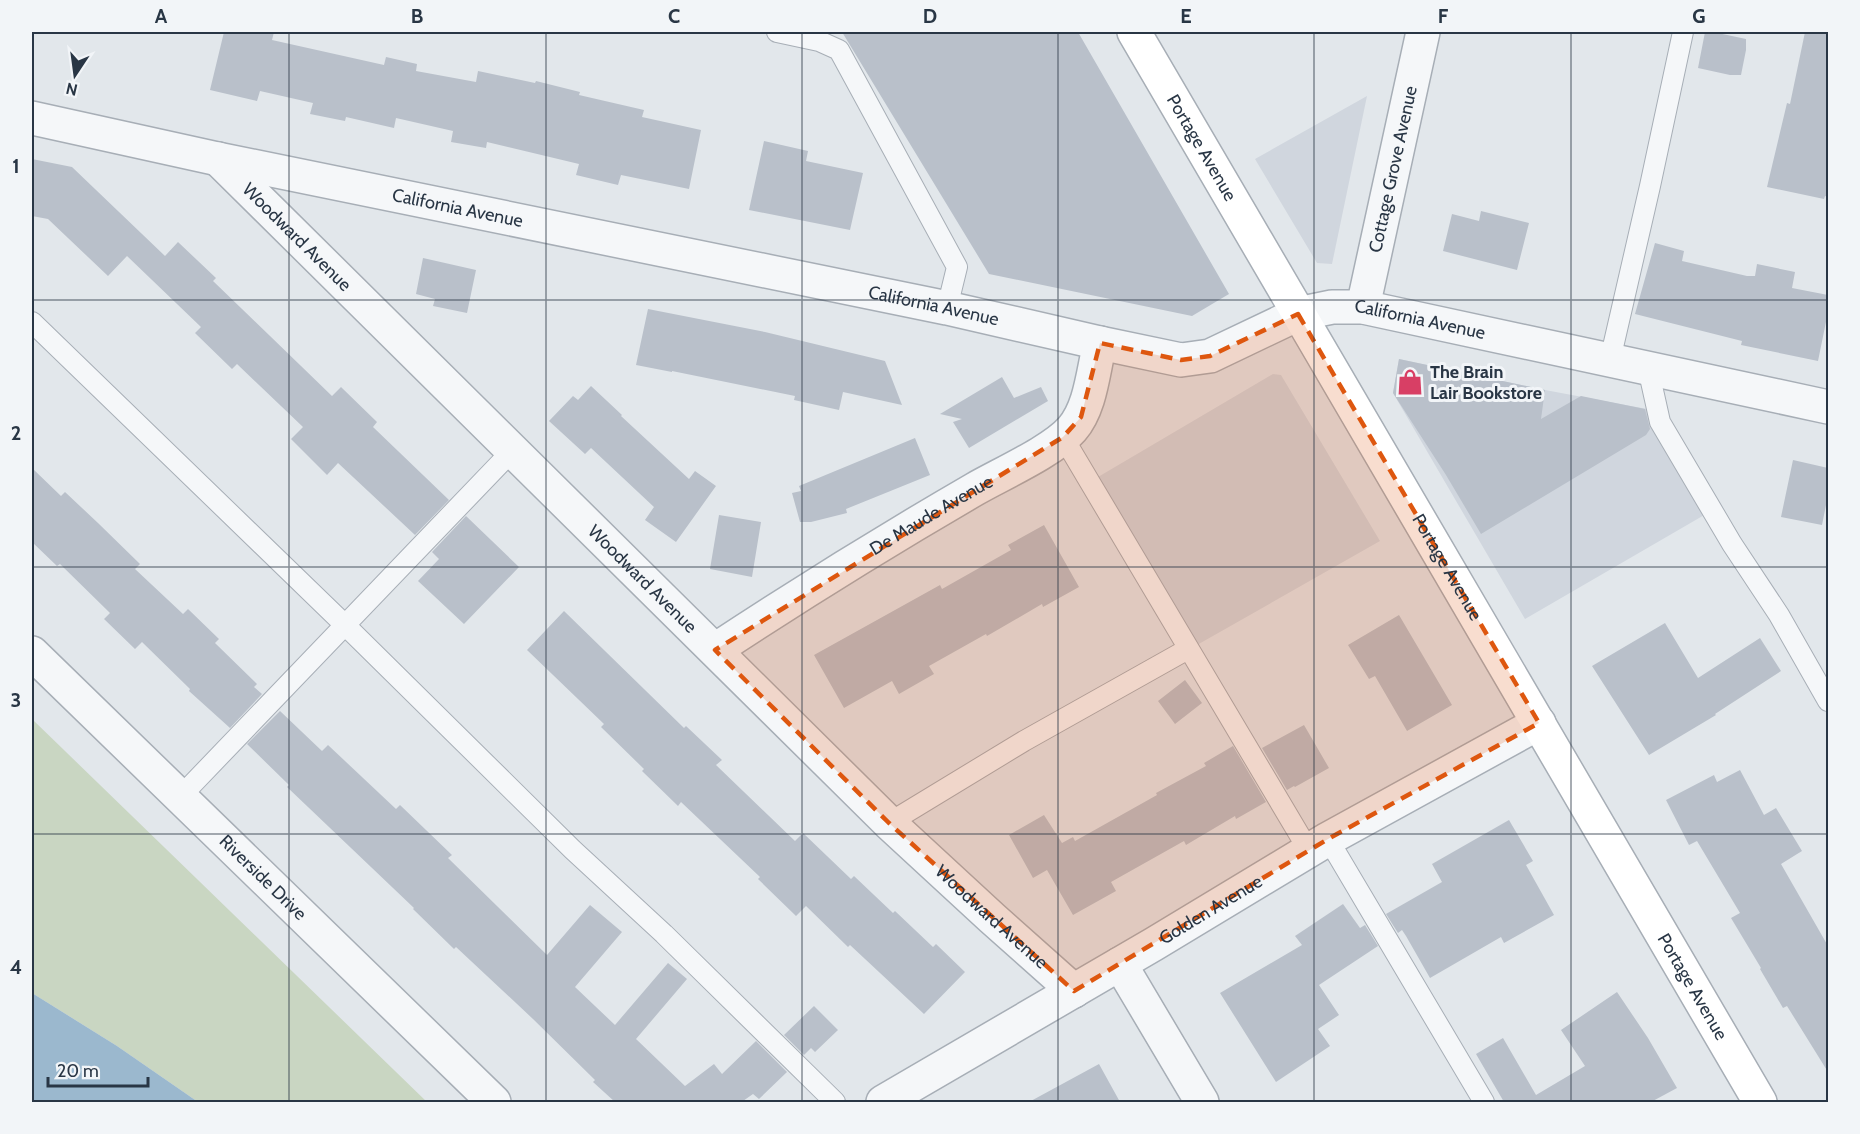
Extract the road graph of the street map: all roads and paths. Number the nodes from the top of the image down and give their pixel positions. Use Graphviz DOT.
graph roads {
  1 [pos="777,32"];
  2 [pos="1134,32"];
  3 [pos="1424,32"];
  4 [pos="1683,32"];
  5 [pos="820,36"];
  6 [pos="32,118"];
  7 [pos="218,159"];
  8 [pos="1363,307"];
  9 [pos="947,308"];
  10 [pos="1298,314"];
  11 [pos="32,322"];
  12 [pos="1100,343"];
  13 [pos="1610,360"];
  14 [pos="1648,368"];
  15 [pos="1828,407"];
  16 [pos="1063,437"];
  17 [pos="512,451"];
  18 [pos="345,625"];
  19 [pos="1188,649"];
  20 [pos="715,650"];
  21 [pos="32,653"];
  22 [pos="1828,701"];
  23 [pos="1539,723"];
  24 [pos="180,797"];
  25 [pos="889,823"];
  26 [pos="1318,845"];
  27 [pos="1120,964"];
  28 [pos="1074,991"];
  29 [pos="920,1094"];
  30 [pos="494,1102"];
  31 [pos="835,1102"];
  32 [pos="883,1102"];
  33 [pos="1202,1102"];
  34 [pos="1484,1102"];
  35 [pos="1760,1102"];
  1 -- 5 [label="lane"];
  2 -- 10 [label="main road, Portage Avenue"];
  3 -- 8 [label="street, Cottage Grove Avenue"];
  4 -- 13 [label="lane"];
  5 -- 9 [label="lane"];
  6 -- 7 [label="street, California Avenue"];
  7 -- 9 [label="street, California Avenue"];
  7 -- 17 [label="street, Woodward Avenue"];
  8 -- 10 [label="street, California Avenue"];
  8 -- 13 [label="street, California Avenue"];
  9 -- 12 [label="street, California Avenue"];
  10 -- 12 [label="street, California Avenue"];
  10 -- 23 [label="main road, Portage Avenue"];
  11 -- 18 [label="lane"];
  12 -- 16 [label="street, De Maude Avenue"];
  13 -- 14 [label="street, California Avenue"];
  14 -- 15 [label="street, California Avenue"];
  14 -- 22 [label="lane"];
  16 -- 19 [label="lane"];
  16 -- 20 [label="street, De Maude Avenue"];
  17 -- 18 [label="lane"];
  17 -- 20 [label="street, Woodward Avenue"];
  18 -- 24 [label="lane"];
  18 -- 31 [label="lane"];
  19 -- 25 [label="lane"];
  19 -- 26 [label="lane"];
  20 -- 25 [label="street, Woodward Avenue"];
  21 -- 24 [label="street, Riverside Drive"];
  23 -- 26 [label="street, Golden Avenue"];
  23 -- 35 [label="main road, Portage Avenue"];
  24 -- 30 [label="street, Riverside Drive"];
  25 -- 28 [label="street, Woodward Avenue"];
  26 -- 27 [label="street, Golden Avenue"];
  26 -- 34 [label="lane"];
  27 -- 28 [label="street, Golden Avenue"];
  27 -- 33 [label="street"];
  28 -- 29 [label="street, Golden Avenue"];
  29 -- 32 [label="street, Golden Avenue"];
}
